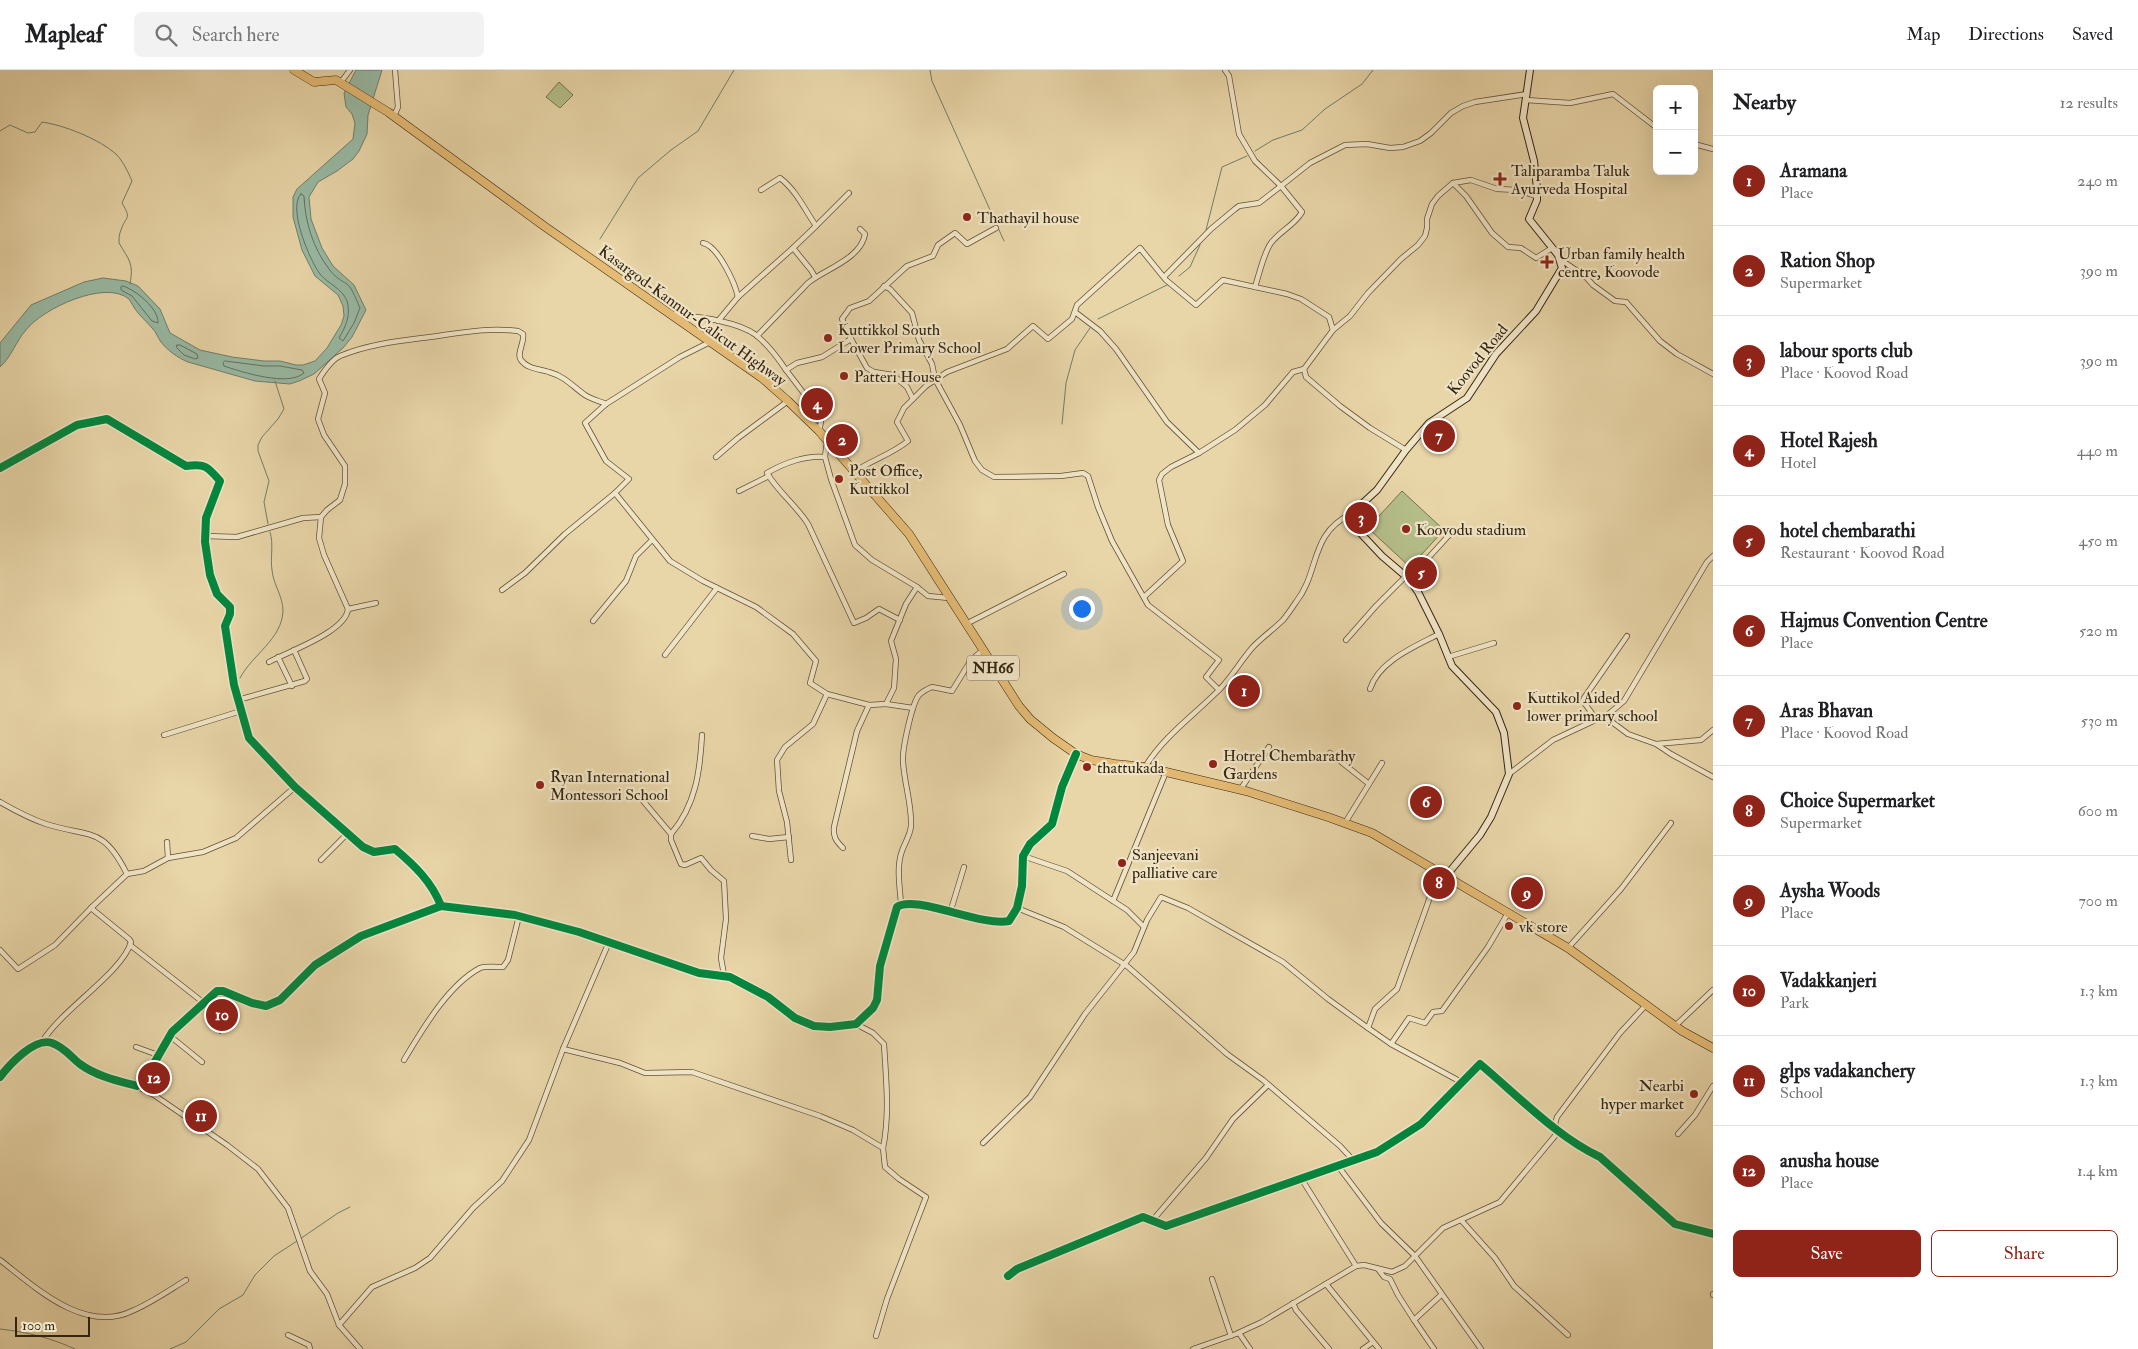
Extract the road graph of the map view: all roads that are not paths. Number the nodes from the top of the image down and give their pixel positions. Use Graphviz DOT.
graph roads {
  1 [pos="294,70"];
  2 [pos="333,70"];
  3 [pos="350,70"];
  4 [pos="395,70"];
  5 [pos="1225,70"];
  6 [pos="1530,70"];
  7 [pos="341,82"];
  8 [pos="1526,97"];
  9 [pos="391,114"];
  10 [pos="1653,125"];
  11 [pos="1698,145"];
  12 [pos="1713,149"];
  13 [pos="1453,183"];
  14 [pos="1281,186"];
  15 [pos="761,190"];
  16 [pos="849,193"];
  17 [pos="1536,196"];
  18 [pos="816,226"];
  19 [pos="996,228"];
  20 [pos="860,230"];
  21 [pos="702,243"];
  22 [pos="792,248"];
  23 [pos="1552,248"];
  24 [pos="1561,263"];
  25 [pos="1165,276"];
  26 [pos="815,277"];
  27 [pos="884,286"];
  28 [pos="1255,287"];
  29 [pos="738,298"];
  30 [pos="1075,312"];
  31 [pos="670,314"];
  32 [pos="718,322"];
  33 [pos="1333,330"];
  34 [pos="757,336"];
  35 [pos="851,339"];
  36 [pos="710,342"];
  37 [pos="1304,369"];
  38 [pos="786,370"];
  39 [pos="1713,374"];
  40 [pos="935,379"];
  41 [pos="913,399"];
  42 [pos="788,401"];
  43 [pos="606,404"];
  44 [pos="819,431"];
  45 [pos="827,441"];
  46 [pos="1406,450"];
  47 [pos="1199,452"];
  48 [pos="716,457"];
  49 [pos="826,457"];
  50 [pos="0,468"];
  51 [pos="854,472"];
  52 [pos="769,476"];
  53 [pos="739,491"];
  54 [pos="615,493"];
  55 [pos="1351,514"];
  56 [pos="321,518"];
  57 [pos="1451,533"];
  58 [pos="205,536"];
  59 [pos="652,540"];
  60 [pos="1713,556"];
  61 [pos="1064,574"];
  62 [pos="1408,577"];
  63 [pos="918,587"];
  64 [pos="717,588"];
  65 [pos="502,590"];
  66 [pos="1144,597"];
  67 [pos="949,598"];
  68 [pos="376,603"];
  69 [pos="348,609"];
  70 [pos="900,620"];
  71 [pos="593,621"];
  72 [pos="966,624"];
  73 [pos="1438,634"];
  74 [pos="1627,636"];
  75 [pos="1346,640"];
  76 [pos="1494,643"];
  77 [pos="294,650"];
  78 [pos="983,650"];
  79 [pos="664,656"];
  80 [pos="278,657"];
  81 [pos="1448,657"];
  82 [pos="269,662"];
  83 [pos="292,686"];
  84 [pos="1370,689"];
  85 [pos="1219,690"];
  86 [pos="826,694"];
  87 [pos="238,700"];
  88 [pos="886,704"];
  89 [pos="869,705"];
  90 [pos="913,708"];
  91 [pos="241,711"];
  92 [pos="1605,717"];
  93 [pos="1596,719"];
  94 [pos="1713,730"];
  95 [pos="702,734"];
  96 [pos="164,735"];
  97 [pos="1656,744"];
  98 [pos="1269,747"];
  99 [pos="1330,753"];
  100 [pos="1076,754"];
  101 [pos="1382,763"];
  102 [pos="1144,767"];
  103 [pos="1166,772"];
  104 [pos="1509,774"];
  105 [pos="1713,777"];
  106 [pos="1368,784"];
  107 [pos="295,787"];
  108 [pos="1240,790"];
  109 [pos="639,796"];
  110 [pos="0,802"];
  111 [pos="1345,823"];
  112 [pos="1671,823"];
  113 [pos="348,834"];
  114 [pos="671,834"];
  115 [pos="752,836"];
  116 [pos="789,837"];
  117 [pos="167,842"];
  118 [pos="843,848"];
  119 [pos="1023,856"];
  120 [pos="168,858"];
  121 [pos="321,860"];
  122 [pos="791,860"];
  123 [pos="681,864"];
  124 [pos="964,866"];
  125 [pos="676,868"];
  126 [pos="1439,872"];
  127 [pos="127,874"];
  128 [pos="1446,876"];
  129 [pos="1113,901"];
  130 [pos="901,904"];
  131 [pos="442,906"];
  132 [pos="91,908"];
  133 [pos="1017,908"];
  134 [pos="950,913"];
  135 [pos="1508,913"];
  136 [pos="519,916"];
  137 [pos="1144,927"];
  138 [pos="609,942"];
  139 [pos="130,945"];
  140 [pos="1568,948"];
  141 [pos="0,950"];
  142 [pos="1125,965"];
  143 [pos="724,975"];
  144 [pos="1713,990"];
  145 [pos="204,1003"];
  146 [pos="1646,1005"];
  147 [pos="856,1024"];
  148 [pos="1675,1026"];
  149 [pos="1368,1028"];
  150 [pos="170,1036"];
  151 [pos="42,1042"];
  152 [pos="1391,1044"];
  153 [pos="136,1047"];
  154 [pos="1713,1048"];
  155 [pos="563,1049"];
  156 [pos="158,1055"];
  157 [pos="404,1060"];
  158 [pos="202,1062"];
  159 [pos="0,1077"];
  160 [pos="1463,1083"];
  161 [pos="1268,1085"];
  162 [pos="137,1086"];
  163 [pos="1713,1086"];
  164 [pos="1559,1131"];
  165 [pos="1678,1134"];
  166 [pos="983,1143"];
  167 [pos="884,1148"];
  168 [pos="1353,1160"];
  169 [pos="1338,1166"];
  170 [pos="1301,1178"];
  171 [pos="1461,1220"];
  172 [pos="1152,1221"];
  173 [pos="1713,1234"];
  174 [pos="1414,1256"];
  175 [pos="0,1260"];
  176 [pos="1356,1266"];
  177 [pos="1378,1268"];
  178 [pos="1008,1276"];
  179 [pos="1212,1279"];
  180 [pos="186,1280"];
  181 [pos="1326,1284"];
  182 [pos="1441,1295"];
  183 [pos="1293,1303"];
  184 [pos="1414,1320"];
  185 [pos="339,1325"];
  186 [pos="1240,1333"];
  187 [pos="288,1335"];
  188 [pos="1568,1335"];
  189 [pos="876,1336"];
  190 [pos="1231,1336"];
  191 [pos="1373,1342"];
  192 [pos="1210,1343"];
  193 [pos="310,1349"];
  194 [pos="360,1349"];
  195 [pos="1193,1349"];
  196 [pos="1213,1349"];
  197 [pos="1250,1349"];
  198 [pos="1328,1349"];
  199 [pos="1364,1349"];
  200 [pos="1379,1349"];
  201 [pos="1434,1349"];
  202 [pos="1481,1349"];
  1 -- 7 [label="highway"];
  2 -- 7 [label="highway"];
  3 -- 7 [label="street"];
  4 -- 9 [label="street"];
  5 -- 14 [label="street"];
  6 -- 8 [label="main road"];
  7 -- 9 [label="highway, Kasargod-Kannur-Calicut Highway / NH66"];
  8 -- 10 [label="street"];
  8 -- 14 [label="street"];
  8 -- 17 [label="main road"];
  9 -- 31 [label="highway, Kasargod-Kannur-Calicut Highway / NH66"];
  11 -- 12 [label="street"];
  13 -- 17 [label="street"];
  13 -- 23 [label="street"];
  13 -- 33 [label="street"];
  14 -- 25 [label="street"];
  14 -- 28 [label="street"];
  15 -- 18 [label="street"];
  16 -- 18 [label="street"];
  17 -- 23 [label="main road"];
  18 -- 22 [label="street"];
  19 -- 27 [label="street"];
  20 -- 26 [label="street"];
  21 -- 29 [label="street"];
  22 -- 26 [label="street"];
  22 -- 29 [label="street"];
  23 -- 24 [label="main road"];
  24 -- 39 [label="street"];
  24 -- 46 [label="main road, Koovod Road"];
  25 -- 28 [label="street"];
  25 -- 30 [label="street"];
  26 -- 34 [label="street"];
  27 -- 35 [label="street"];
  27 -- 40 [label="street"];
  28 -- 33 [label="street"];
  29 -- 32 [label="street"];
  30 -- 40 [label="street"];
  30 -- 47 [label="street"];
  31 -- 32 [label="street"];
  31 -- 36 [label="highway, Kasargod-Kannur-Calicut Highway / NH66"];
  32 -- 34 [label="street"];
  33 -- 37 [label="street"];
  34 -- 38 [label="street"];
  35 -- 38 [label="street"];
  35 -- 41 [label="street"];
  36 -- 42 [label="highway, Kasargod-Kannur-Calicut Highway / NH66"];
  36 -- 43 [label="street"];
  37 -- 46 [label="street"];
  37 -- 47 [label="street"];
  38 -- 44 [label="street"];
  40 -- 41 [label="street"];
  40 -- 66 [label="street"];
  41 -- 51 [label="street"];
  42 -- 44 [label="highway, Kasargod-Kannur-Calicut Highway / NH66"];
  42 -- 48 [label="street"];
  43 -- 54 [label="street"];
  43 -- 56 [label="street"];
  44 -- 45 [label="highway, Kasargod-Kannur-Calicut Highway / NH66"];
  45 -- 49 [label="street"];
  45 -- 51 [label="highway, Kasargod-Kannur-Calicut Highway / NH66"];
  46 -- 55 [label="main road, Koovod Road"];
  47 -- 66 [label="street"];
  49 -- 52 [label="street"];
  49 -- 63 [label="street"];
  50 -- 58 [label="street"];
  51 -- 67 [label="highway, Kasargod-Kannur-Calicut Highway / NH66"];
  52 -- 53 [label="street"];
  52 -- 70 [label="street"];
  54 -- 59 [label="street"];
  54 -- 65 [label="street"];
  55 -- 62 [label="main road"];
  55 -- 85 [label="street"];
  56 -- 58 [label="street"];
  56 -- 69 [label="street"];
  57 -- 62 [label="street"];
  58 -- 87 [label="street"];
  59 -- 64 [label="street"];
  59 -- 71 [label="street"];
  60 -- 92 [label="street"];
  61 -- 72 [label="street"];
  62 -- 73 [label="main road"];
  62 -- 75 [label="street"];
  63 -- 67 [label="street"];
  63 -- 70 [label="street"];
  64 -- 79 [label="street"];
  64 -- 86 [label="street"];
  66 -- 85 [label="street"];
  67 -- 72 [label="highway, Kasargod-Kannur-Calicut Highway / NH66"];
  68 -- 69 [label="street"];
  69 -- 77 [label="street"];
  70 -- 88 [label="street"];
  72 -- 78 [label="highway, Kasargod-Kannur-Calicut Highway / NH66"];
  73 -- 81 [label="main road"];
  73 -- 84 [label="street"];
  74 -- 93 [label="street"];
  76 -- 81 [label="street"];
  77 -- 80 [label="street"];
  77 -- 83 [label="street"];
  78 -- 90 [label="street"];
  78 -- 100 [label="highway, Kasargod-Kannur-Calicut Highway / NH66"];
  80 -- 82 [label="street"];
  80 -- 83 [label="street"];
  81 -- 104 [label="main road"];
  83 -- 87 [label="street"];
  85 -- 102 [label="street"];
  86 -- 89 [label="street"];
  86 -- 116 [label="street"];
  87 -- 91 [label="street"];
  88 -- 89 [label="street"];
  88 -- 90 [label="street"];
  89 -- 118 [label="street"];
  90 -- 130 [label="street"];
  91 -- 96 [label="street"];
  91 -- 107 [label="street"];
  92 -- 93 [label="street"];
  92 -- 97 [label="street"];
  93 -- 104 [label="street"];
  94 -- 97 [label="street"];
  95 -- 114 [label="street"];
  97 -- 105 [label="street"];
  98 -- 108 [label="street"];
  99 -- 106 [label="street"];
  100 -- 102 [label="highway, Kasargod-Kannur-Calicut Highway / NH66"];
  100 -- 119 [label="street"];
  101 -- 106 [label="street"];
  102 -- 103 [label="highway, Kasargod-Kannur-Calicut Highway / NH66"];
  103 -- 108 [label="highway, Kasargod-Kannur-Calicut Highway / NH66"];
  103 -- 129 [label="street"];
  104 -- 128 [label="main road"];
  106 -- 111 [label="street"];
  107 -- 113 [label="street"];
  107 -- 120 [label="street"];
  108 -- 111 [label="highway, Kasargod-Kannur-Calicut Highway / NH66"];
  109 -- 114 [label="street"];
  110 -- 127 [label="street"];
  111 -- 126 [label="highway, Kasargod-Kannur-Calicut Highway / NH66"];
  112 -- 140 [label="street"];
  113 -- 121 [label="street"];
  113 -- 131 [label="street"];
  114 -- 123 [label="street"];
  115 -- 116 [label="street"];
  116 -- 122 [label="street"];
  117 -- 120 [label="street"];
  119 -- 129 [label="street"];
  119 -- 133 [label="street"];
  120 -- 127 [label="street"];
  123 -- 125 [label="street"];
  123 -- 143 [label="street"];
  124 -- 134 [label="street"];
  126 -- 128 [label="highway, Kasargod-Kannur-Calicut Highway / NH66"];
  126 -- 149 [label="street"];
  127 -- 132 [label="street"];
  128 -- 135 [label="highway, Kasargod-Kannur-Calicut Highway / NH66"];
  129 -- 137 [label="street"];
  130 -- 134 [label="street"];
  130 -- 147 [label="street"];
  131 -- 136 [label="street"];
  131 -- 145 [label="street"];
  132 -- 139 [label="street"];
  132 -- 141 [label="street"];
  133 -- 134 [label="street"];
  133 -- 142 [label="street"];
  135 -- 140 [label="highway, Kasargod-Kannur-Calicut Highway / NH66"];
  135 -- 152 [label="street"];
  136 -- 138 [label="street"];
  136 -- 157 [label="street"];
  137 -- 142 [label="street"];
  137 -- 149 [label="street"];
  138 -- 143 [label="street"];
  138 -- 155 [label="street"];
  139 -- 145 [label="street"];
  139 -- 151 [label="street"];
  140 -- 146 [label="highway, Kasargod-Kannur-Calicut Highway / NH66"];
  142 -- 161 [label="street"];
  142 -- 166 [label="street"];
  143 -- 147 [label="street"];
  144 -- 148 [label="street"];
  145 -- 150 [label="street"];
  146 -- 148 [label="highway, Kasargod-Kannur-Calicut Highway / NH66"];
  146 -- 164 [label="street"];
  147 -- 167 [label="street"];
  148 -- 154 [label="highway, Kasargod-Kannur-Calicut Highway / NH66"];
  149 -- 152 [label="street"];
  150 -- 156 [label="street"];
  150 -- 158 [label="street"];
  151 -- 159 [label="street"];
  151 -- 162 [label="street"];
  152 -- 160 [label="street"];
  153 -- 156 [label="street"];
  155 -- 167 [label="street"];
  155 -- 185 [label="street"];
  156 -- 162 [label="street"];
  160 -- 164 [label="street"];
  160 -- 168 [label="street"];
  161 -- 168 [label="street"];
  161 -- 172 [label="street"];
  162 -- 185 [label="street"];
  163 -- 165 [label="street"];
  164 -- 171 [label="street"];
  164 -- 173 [label="street"];
  167 -- 189 [label="street"];
  168 -- 169 [label="street"];
  169 -- 170 [label="street"];
  169 -- 174 [label="street"];
  170 -- 172 [label="street"];
  170 -- 176 [label="street"];
  171 -- 174 [label="street"];
  171 -- 188 [label="street"];
  172 -- 178 [label="street"];
  174 -- 177 [label="street"];
  174 -- 182 [label="street"];
  175 -- 180 [label="street"];
  176 -- 177 [label="street"];
  176 -- 181 [label="street"];
  177 -- 184 [label="street"];
  179 -- 190 [label="street"];
  181 -- 183 [label="street"];
  181 -- 191 [label="street"];
  182 -- 184 [label="street"];
  182 -- 202 [label="street"];
  183 -- 186 [label="street"];
  183 -- 198 [label="street"];
  184 -- 201 [label="street"];
  185 -- 194 [label="street"];
  186 -- 190 [label="street"];
  186 -- 197 [label="street"];
  187 -- 193 [label="street"];
  190 -- 192 [label="street"];
  191 -- 199 [label="street"];
  191 -- 200 [label="street"];
  192 -- 195 [label="street"];
  192 -- 196 [label="street"];
}
